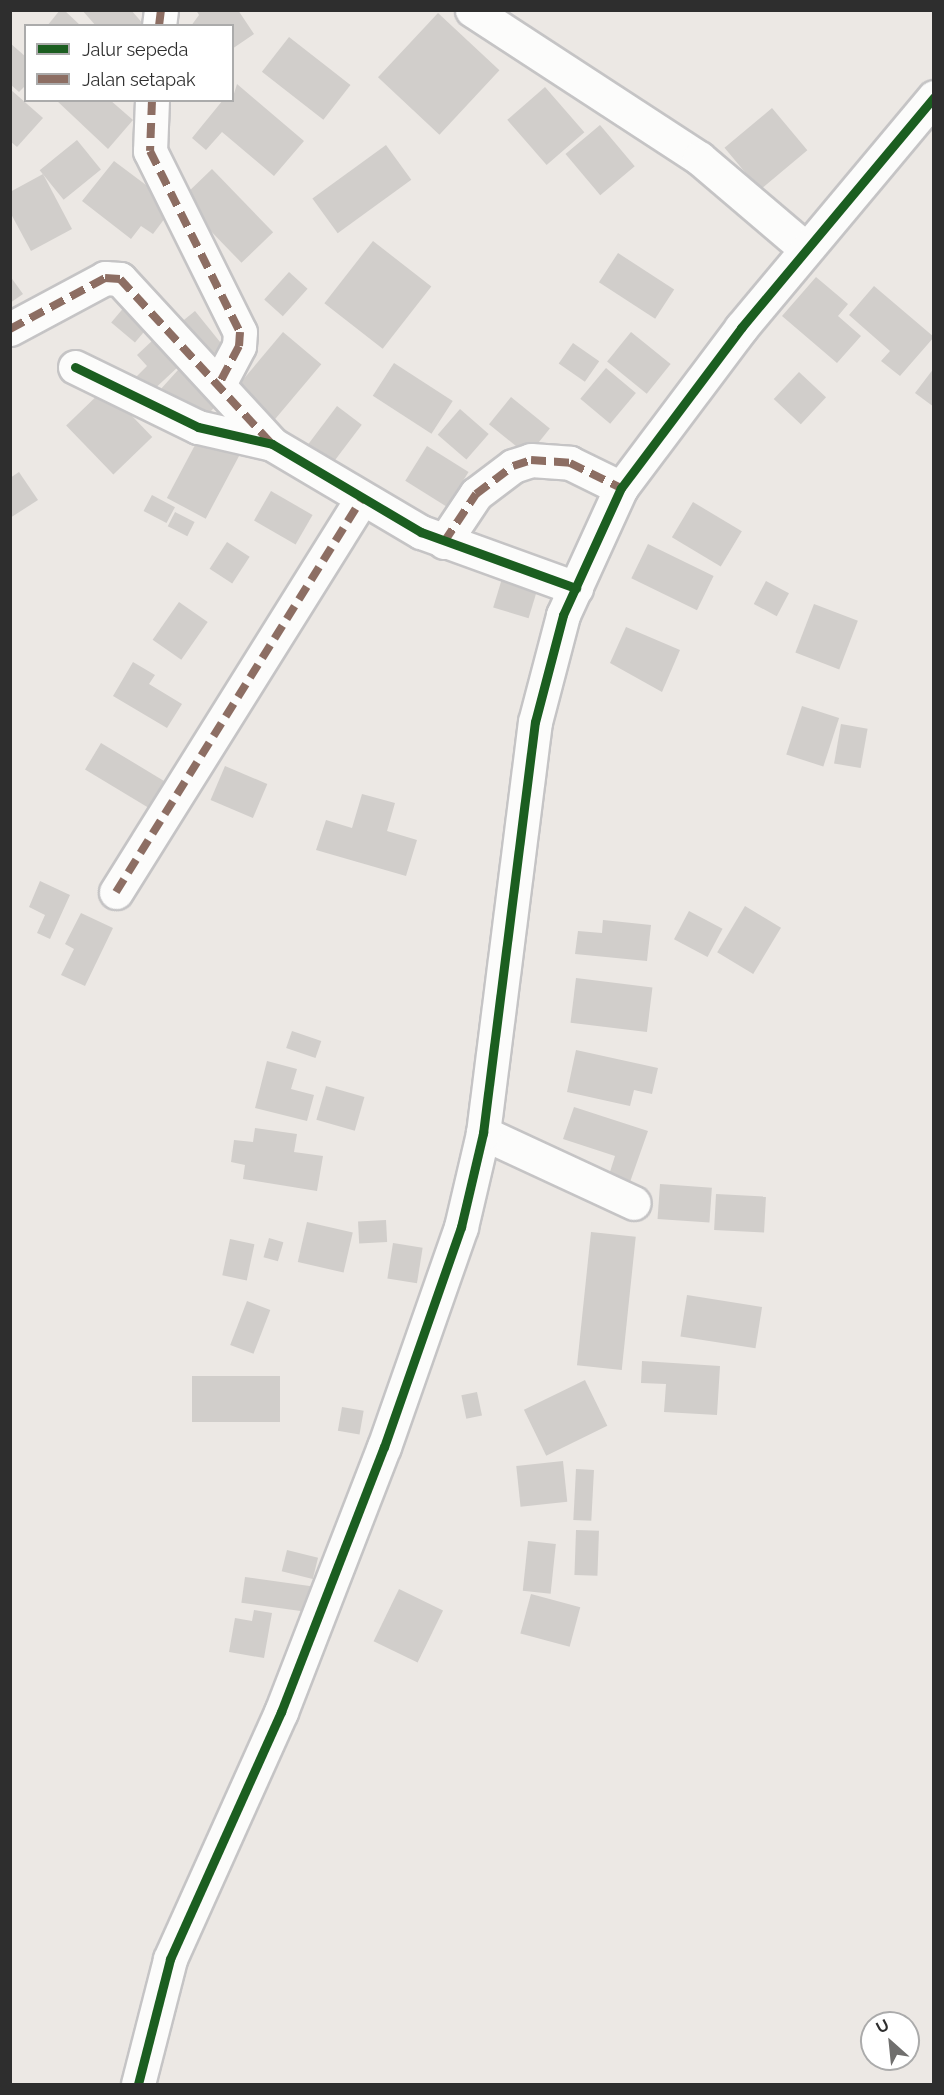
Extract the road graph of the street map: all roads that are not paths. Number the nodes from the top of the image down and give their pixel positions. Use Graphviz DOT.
graph roads {
  1 [pos="472,10"];
  2 [pos="933,97"];
  3 [pos="152,102"];
  4 [pos="806,249"];
  5 [pos="10,329"];
  6 [pos="75,368"];
  7 [pos="219,384"];
  8 [pos="272,444"];
  9 [pos="621,488"];
  10 [pos="362,499"];
  11 [pos="444,542"];
  12 [pos="576,588"];
  13 [pos="116,892"];
  14 [pos="483,1133"];
  15 [pos="634,1203"];
  16 [pos="138,2085"];
  1 -- 4 [label="street"];
  2 -- 4 [label="street"];
  3 -- 7 [label="street"];
  4 -- 9 [label="street"];
  5 -- 7 [label="street"];
  6 -- 8 [label="street"];
  7 -- 8 [label="street"];
  8 -- 10 [label="street"];
  9 -- 11 [label="street"];
  9 -- 12 [label="street"];
  10 -- 11 [label="street"];
  10 -- 13 [label="street"];
  11 -- 12 [label="street"];
  12 -- 14 [label="street"];
  14 -- 15 [label="street"];
  14 -- 16 [label="street"];
}
